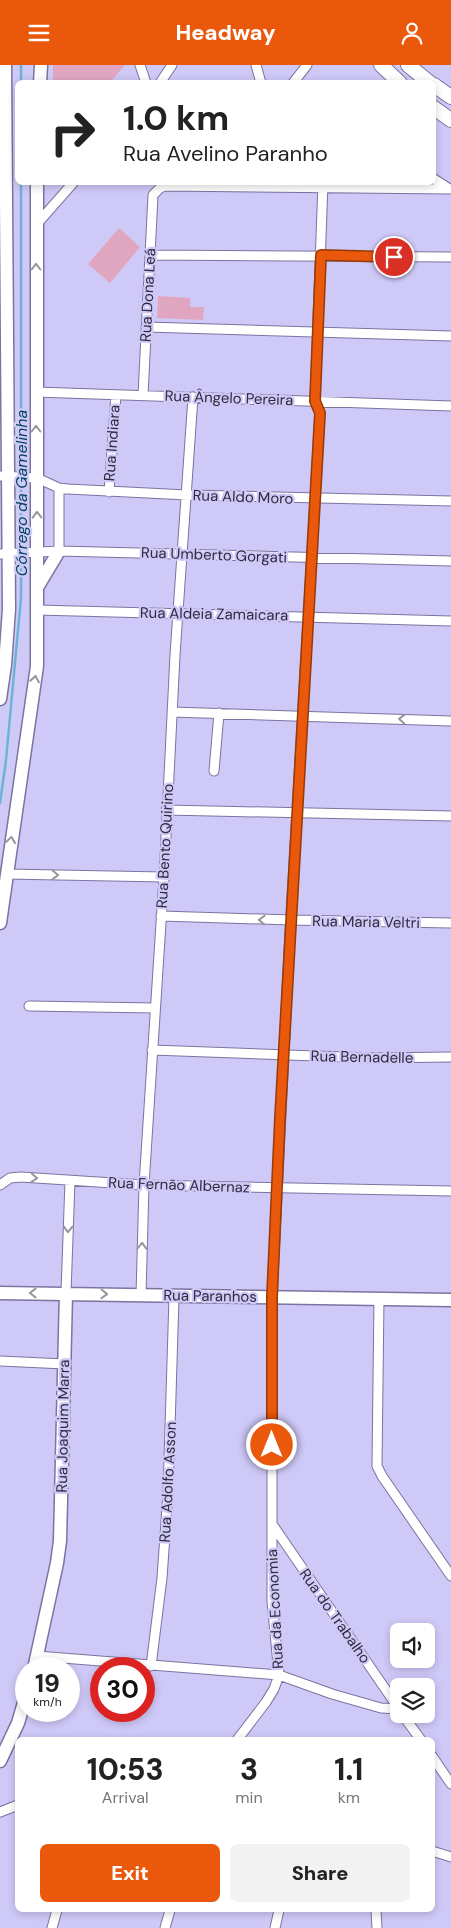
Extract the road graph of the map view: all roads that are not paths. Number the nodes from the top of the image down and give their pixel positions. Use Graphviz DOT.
graph roads {
  1 [pos="5,65"];
  2 [pos="41,65"];
  3 [pos="140,65"];
  4 [pos="172,65"];
  5 [pos="256,65"];
  6 [pos="307,65"];
  7 [pos="381,65"];
  8 [pos="408,65"];
  9 [pos="40,80"];
  10 [pos="145,80"];
  11 [pos="162,80"];
  12 [pos="260,80"];
  13 [pos="295,80"];
  14 [pos="397,80"];
  15 [pos="426,80"];
  16 [pos="436,86"];
  17 [pos="451,96"];
  18 [pos="436,109"];
  19 [pos="451,120"];
  20 [pos="436,180"];
  21 [pos="37,185"];
  22 [pos="71,185"];
  23 [pos="186,185"];
  24 [pos="323,185"];
  25 [pos="451,189"];
  26 [pos="36,225"];
  27 [pos="150,255"];
  28 [pos="321,255"];
  29 [pos="451,257"];
  30 [pos="146,327"];
  31 [pos="317,333"];
  32 [pos="451,336"];
  33 [pos="36,392"];
  34 [pos="116,395"];
  35 [pos="143,395"];
  36 [pos="193,397"];
  37 [pos="315,401"];
  38 [pos="451,405"];
  39 [pos="7,476"];
  40 [pos="35,478"];
  41 [pos="58,488"];
  42 [pos="109,491"];
  43 [pos="187,495"];
  44 [pos="314,499"];
  45 [pos="451,501"];
  46 [pos="4,515"];
  47 [pos="59,551"];
  48 [pos="35,552"];
  49 [pos="8,554"];
  50 [pos="183,554"];
  51 [pos="312,558"];
  52 [pos="451,561"];
  53 [pos="37,588"];
  54 [pos="37,610"];
  55 [pos="178,613"];
  56 [pos="309,617"];
  57 [pos="451,621"];
  58 [pos="0,699"];
  59 [pos="172,712"];
  60 [pos="218,713"];
  61 [pos="303,716"];
  62 [pos="451,721"];
  63 [pos="214,771"];
  64 [pos="166,810"];
  65 [pos="297,812"];
  66 [pos="451,816"];
  67 [pos="6,874"];
  68 [pos="164,877"];
  69 [pos="161,916"];
  70 [pos="291,921"];
  71 [pos="0,923"];
  72 [pos="451,923"];
  73 [pos="29,1006"];
  74 [pos="155,1008"];
  75 [pos="152,1050"];
  76 [pos="283,1056"];
  77 [pos="451,1057"];
  78 [pos="70,1181"];
  79 [pos="0,1185"];
  80 [pos="144,1185"];
  81 [pos="278,1187"];
  82 [pos="451,1191"];
  83 [pos="0,1293"];
  84 [pos="66,1293"];
  85 [pos="141,1295"];
  86 [pos="174,1297"];
  87 [pos="272,1297"];
  88 [pos="379,1298"];
  89 [pos="451,1300"];
  90 [pos="0,1361"];
  91 [pos="64,1364"];
  92 [pos="272,1524"];
  93 [pos="451,1576"];
  94 [pos="36,1657"];
  95 [pos="152,1657"];
  96 [pos="155,1666"];
  97 [pos="279,1675"];
  98 [pos="390,1696"];
  99 [pos="390,1709"];
  100 [pos="18,1722"];
  101 [pos="409,1723"];
  102 [pos="239,1737"];
  103 [pos="419,1737"];
  104 [pos="435,1760"];
  105 [pos="0,1761"];
  106 [pos="451,1784"];
  107 [pos="15,1806"];
  108 [pos="0,1812"];
  109 [pos="435,1852"];
  110 [pos="451,1857"];
  111 [pos="56,1912"];
  112 [pos="169,1912"];
  113 [pos="279,1912"];
  114 [pos="376,1912"];
  115 [pos="52,1928"];
  116 [pos="165,1928"];
  117 [pos="275,1928"];
  118 [pos="377,1928"];
  1 -- 39 [label="main road"];
  2 -- 9 [label="main road"];
  3 -- 10 [label="street"];
  4 -- 11 [label="street"];
  5 -- 12 [label="street"];
  6 -- 13 [label="street"];
  7 -- 14 [label="main road"];
  8 -- 15 [label="main road"];
  16 -- 17 [label="main road"];
  18 -- 19 [label="main road"];
  20 -- 25 [label="street"];
  21 -- 26 [label="main road"];
  22 -- 26 [label="street"];
  23 -- 27 [label="street, Rua Dona Leá"];
  24 -- 25 [label="street"];
  24 -- 28 [label="street, Rua da Economia"];
  33 -- 26 [label="main road, one-way"];
  27 -- 28 [label="street"];
  27 -- 30 [label="street, Rua Dona Leá"];
  28 -- 29 [label="street"];
  28 -- 31 [label="street, Rua da Economia"];
  30 -- 31 [label="street"];
  30 -- 35 [label="street, Rua Dona Leá"];
  31 -- 32 [label="street"];
  31 -- 37 [label="street, Rua da Economia"];
  33 -- 34 [label="street, Rua Ângelo Pereira"];
  40 -- 33 [label="main road, one-way"];
  34 -- 35 [label="street, Rua Ângelo Pereira"];
  34 -- 42 [label="street, Rua Indiara"];
  35 -- 36 [label="street, Rua Ângelo Pereira"];
  36 -- 37 [label="street, Rua Ângelo Pereira"];
  36 -- 43 [label="street, Rua Bento Quirino"];
  37 -- 38 [label="street, Rua Ângelo Pereira"];
  37 -- 44 [label="street, Rua da Economia"];
  39 -- 40 [label="street"];
  39 -- 46 [label="main road"];
  40 -- 41 [label="street, Rua Aldo Moro"];
  48 -- 40 [label="main road, one-way"];
  41 -- 42 [label="street, Rua Aldo Moro"];
  41 -- 47 [label="street"];
  42 -- 43 [label="street, Rua Aldo Moro"];
  43 -- 44 [label="street, Rua Aldo Moro"];
  43 -- 50 [label="street, Rua Bento Quirino"];
  44 -- 45 [label="street, Rua Aldo Moro"];
  44 -- 51 [label="street, Rua da Economia"];
  46 -- 49 [label="main road"];
  47 -- 48 [label="street, Rua Umberto Gorgati"];
  47 -- 50 [label="street, Rua Umberto Gorgati"];
  47 -- 53 [label="main road"];
  48 -- 49 [label="street, Rua Umberto Gorgati"];
  48 -- 53 [label="main road"];
  49 -- 58 [label="main road"];
  50 -- 51 [label="street, Rua Umberto Gorgati"];
  50 -- 55 [label="street, Rua Bento Quirino"];
  51 -- 52 [label="street, Rua Umberto Gorgati"];
  51 -- 56 [label="street, Rua da Economia"];
  53 -- 54 [label="main road"];
  54 -- 55 [label="street, Rua Aldeia Zamaicara"];
  67 -- 54 [label="main road, one-way"];
  55 -- 56 [label="street, Rua Aldeia Zamaicara"];
  55 -- 59 [label="street, Rua Bento Quirino"];
  56 -- 57 [label="street, Rua Aldeia Zamaicara"];
  56 -- 61 [label="street, Rua da Economia"];
  59 -- 60 [label="street"];
  59 -- 64 [label="street, Rua Bento Quirino"];
  60 -- 61 [label="street"];
  60 -- 63 [label="street"];
  62 -- 61 [label="street, one-way"];
  61 -- 65 [label="street, Rua da Economia"];
  64 -- 65 [label="street"];
  64 -- 68 [label="street, Rua Bento Quirino"];
  65 -- 66 [label="street"];
  65 -- 70 [label="street, Rua da Economia"];
  67 -- 68 [label="street, one-way"];
  67 -- 71 [label="main road"];
  68 -- 69 [label="street, Rua Bento Quirino"];
  70 -- 69 [label="street, Rua Maria Veltri, one-way"];
  69 -- 74 [label="street, Rua Bento Quirino"];
  70 -- 72 [label="street, Rua Maria Veltri"];
  70 -- 76 [label="street, Rua da Economia"];
  73 -- 74 [label="street"];
  74 -- 75 [label="street, Rua Bento Quirino"];
  75 -- 76 [label="street, Rua Bernadelle"];
  75 -- 80 [label="street, Rua Bento Quirino"];
  76 -- 77 [label="street, Rua Bernadelle"];
  76 -- 81 [label="street, Rua da Economia"];
  79 -- 78 [label="street, Rua Fernão Albernaz, one-way"];
  78 -- 80 [label="street, Rua Fernão Albernaz"];
  78 -- 84 [label="street, Rua Joaquim Marra, one-way"];
  80 -- 81 [label="street, Rua Fernão Albernaz"];
  85 -- 80 [label="street, Rua Bento Quirino, one-way"];
  81 -- 82 [label="street, Rua Fernão Albernaz"];
  81 -- 87 [label="street, Rua da Economia"];
  84 -- 83 [label="main road, Rua Paranhos, one-way"];
  84 -- 85 [label="main road, Rua Paranhos, one-way"];
  84 -- 91 [label="main road, Rua Joaquim Marra"];
  85 -- 86 [label="main road, Rua Paranhos"];
  86 -- 87 [label="main road, Rua Paranhos"];
  86 -- 95 [label="street, Rua Adolfo Asson"];
  87 -- 88 [label="main road, Rua Paranhos"];
  87 -- 92 [label="street, Rua da Economia"];
  88 -- 89 [label="main road, Rua Paranhos"];
  88 -- 93 [label="street"];
  90 -- 91 [label="street"];
  91 -- 94 [label="main road, Rua Joaquim Marra"];
  92 -- 97 [label="street, Rua da Economia"];
  92 -- 98 [label="street, Rua do Trabalho"];
  96 -- 97 [label="street"];
  97 -- 99 [label="street"];
  97 -- 102 [label="street, Rua da Economia"];
  100 -- 105 [label="main road"];
  101 -- 103 [label="street"];
  104 -- 106 [label="street"];
  107 -- 108 [label="street"];
  109 -- 110 [label="street"];
  111 -- 115 [label="street"];
  112 -- 116 [label="street"];
  113 -- 117 [label="street"];
  114 -- 118 [label="street"];
}
